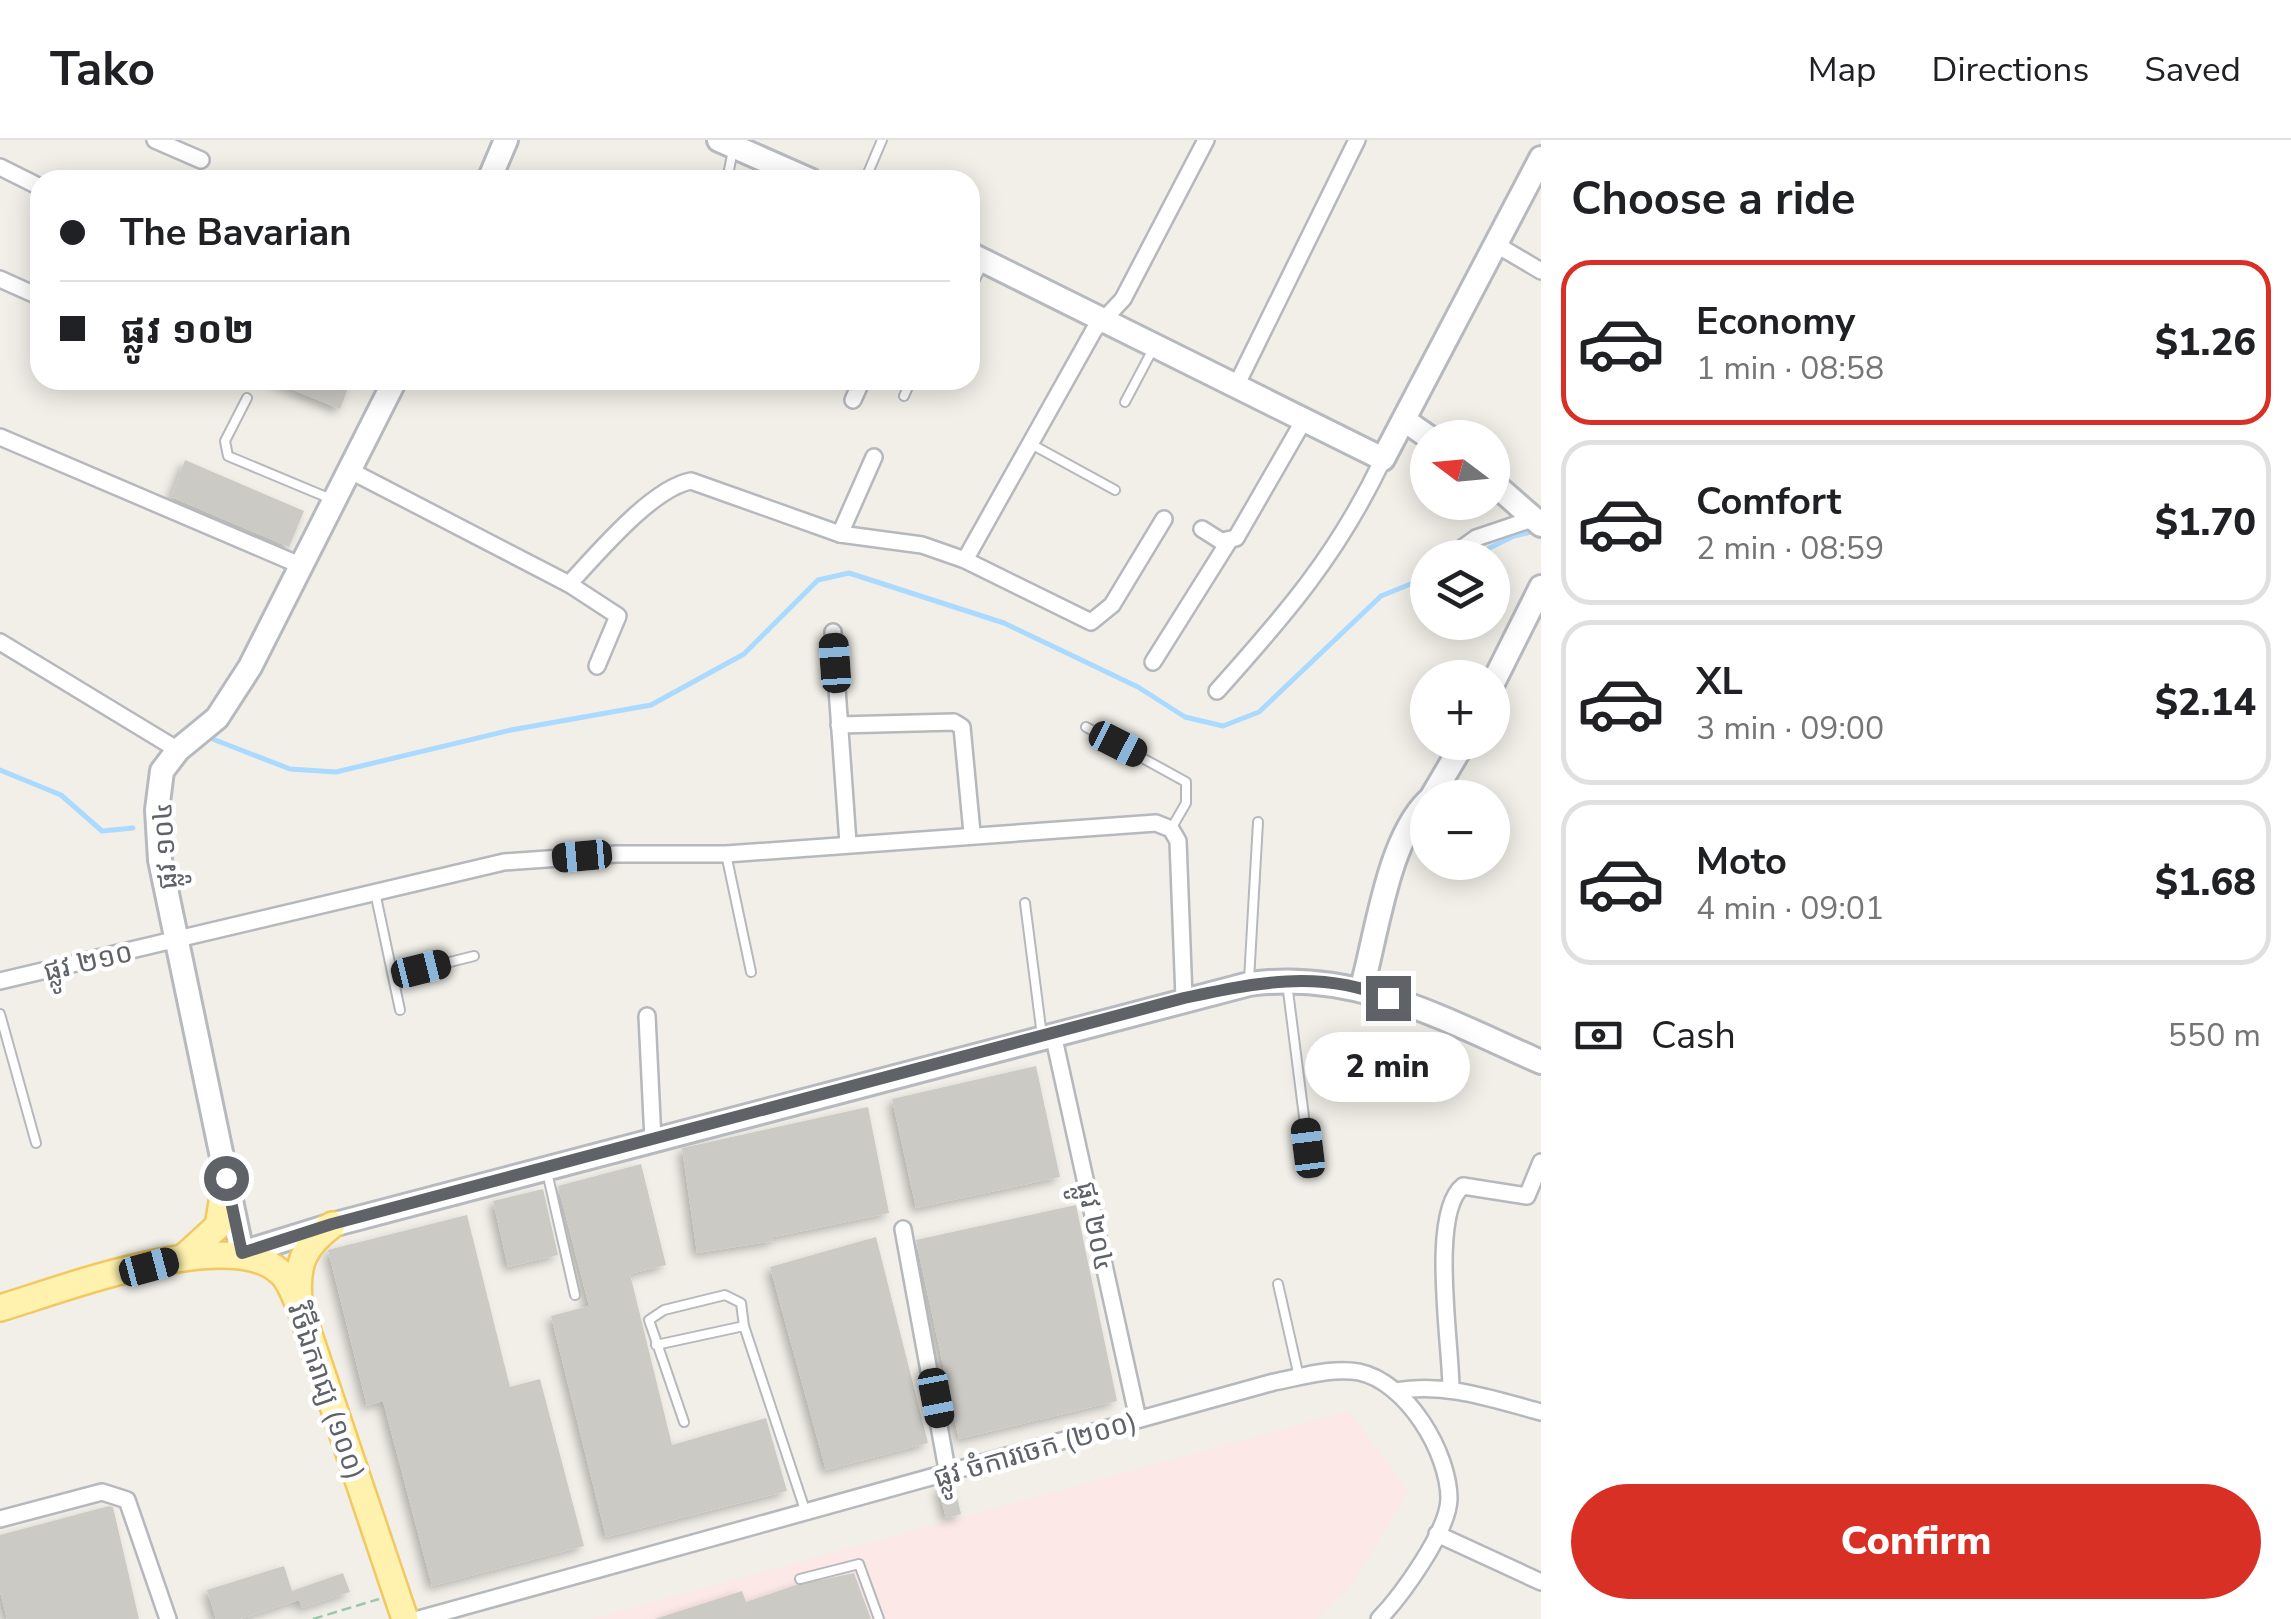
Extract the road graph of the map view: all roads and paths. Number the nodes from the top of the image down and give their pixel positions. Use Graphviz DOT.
graph roads {
  1 [pos="156,140"];
  2 [pos="506,140"];
  3 [pos="882,140"];
  4 [pos="1206,140"];
  5 [pos="1357,140"];
  6 [pos="726,143"];
  7 [pos="1541,158"];
  8 [pos="201,160"];
  9 [pos="0,167"];
  10 [pos="494,170"];
  11 [pos="727,170"];
  12 [pos="787,170"];
  13 [pos="869,170"];
  14 [pos="30,182"];
  15 [pos="1497,245"];
  16 [pos="980,258"];
  17 [pos="1541,271"];
  18 [pos="0,279"];
  19 [pos="30,293"];
  20 [pos="1107,320"];
  21 [pos="1156,344"];
  22 [pos="1237,384"];
  23 [pos="390,390"];
  24 [pos="858,390"];
  25 [pos="907,390"];
  26 [pos="904,396"];
  27 [pos="248,398"];
  28 [pos="853,400"];
  29 [pos="1126,402"];
  30 [pos="1304,420"];
  31 [pos="1407,422"];
  32 [pos="1410,424"];
  33 [pos="0,437"];
  34 [pos="1029,444"];
  35 [pos="874,457"];
  36 [pos="1383,459"];
  37 [pos="349,470"];
  38 [pos="1115,490"];
  39 [pos="1510,497"];
  40 [pos="334,500"];
  41 [pos="1164,519"];
  42 [pos="1539,522"];
  43 [pos="1202,529"];
  44 [pos="840,534"];
  45 [pos="1473,540"];
  46 [pos="1229,541"];
  47 [pos="965,560"];
  48 [pos="302,566"];
  49 [pos="569,584"];
  50 [pos="1541,587"];
  51 [pos="833,632"];
  52 [pos="0,642"];
  53 [pos="1505,660"];
  54 [pos="1153,662"];
  55 [pos="596,666"];
  56 [pos="1217,692"];
  57 [pos="840,725"];
  58 [pos="1086,728"];
  59 [pos="178,750"];
  60 [pos="1258,822"];
  61 [pos="1410,824"];
  62 [pos="1170,829"];
  63 [pos="972,833"];
  64 [pos="848,843"];
  65 [pos="726,854"];
  66 [pos="375,890"];
  67 [pos="1025,903"];
  68 [pos="176,941"];
  69 [pos="474,956"];
  70 [pos="751,972"];
  71 [pos="394,976"];
  72 [pos="1286,979"];
  73 [pos="0,981"];
  74 [pos="1249,984"];
  75 [pos="1362,987"];
  76 [pos="1184,998"];
  77 [pos="400,1010"];
  78 [pos="0,1014"];
  79 [pos="647,1016"];
  80 [pos="1048,1035"];
  81 [pos="1541,1062"];
  82 [pos="653,1140"];
  83 [pos="36,1144"];
  84 [pos="1308,1148"];
  85 [pos="1541,1162"];
  86 [pos="546,1169"];
  87 [pos="226,1178"];
  88 [pos="332,1224"];
  89 [pos="903,1230"];
  90 [pos="242,1253"];
  91 [pos="184,1258"];
  92 [pos="1278,1284"];
  93 [pos="575,1295"];
  94 [pos="299,1305"];
  95 [pos="0,1308"];
  96 [pos="744,1326"];
  97 [pos="656,1346"];
  98 [pos="1299,1377"];
  99 [pos="1450,1388"];
  100 [pos="1395,1391"];
  101 [pos="1541,1412"];
  102 [pos="1138,1419"];
  103 [pos="684,1422"];
  104 [pos="948,1475"];
  105 [pos="806,1514"];
  106 [pos="0,1519"];
  107 [pos="1438,1534"];
  108 [pos="800,1579"];
  109 [pos="1541,1582"];
  110 [pos="397,1594"];
  111 [pos="168,1619"];
  112 [pos="313,1619"];
  113 [pos="405,1619"];
  114 [pos="419,1619"];
  115 [pos="879,1619"];
  116 [pos="1379,1619"];
  1 -- 8 [label="street"];
  2 -- 10 [label="street"];
  3 -- 13 [label="lane"];
  4 -- 20 [label="street"];
  5 -- 22 [label="street"];
  6 -- 11 [label="lane"];
  6 -- 12 [label="street"];
  7 -- 15 [label="street"];
  9 -- 14 [label="street"];
  15 -- 17 [label="street"];
  15 -- 31 [label="street"];
  16 -- 20 [label="street"];
  18 -- 19 [label="street"];
  20 -- 21 [label="street"];
  20 -- 34 [label="street"];
  21 -- 22 [label="street"];
  21 -- 29 [label="lane"];
  22 -- 30 [label="street"];
  23 -- 37 [label="street, ផ្លូវ ១០៤"];
  24 -- 28 [label="street"];
  25 -- 26 [label="lane"];
  27 -- 40 [label="lane"];
  30 -- 36 [label="street"];
  30 -- 46 [label="street"];
  31 -- 32 [label="street"];
  31 -- 36 [label="street"];
  33 -- 48 [label="street"];
  34 -- 38 [label="lane"];
  34 -- 47 [label="street"];
  35 -- 44 [label="street"];
  36 -- 56 [label="street"];
  37 -- 40 [label="street, ផ្លូវ ១០៤"];
  37 -- 49 [label="street"];
  39 -- 42 [label="street"];
  40 -- 48 [label="street, ផ្លូវ ១០៤"];
  41 -- 47 [label="street"];
  42 -- 45 [label="street"];
  43 -- 46 [label="street"];
  44 -- 47 [label="street"];
  44 -- 49 [label="street"];
  46 -- 54 [label="street"];
  48 -- 59 [label="street, ផ្លូវ ១០៤"];
  49 -- 55 [label="street"];
  50 -- 53 [label="street"];
  51 -- 57 [label="street"];
  52 -- 59 [label="street"];
  57 -- 63 [label="street"];
  57 -- 64 [label="street"];
  58 -- 62 [label="lane"];
  59 -- 68 [label="street, ផ្លូវ ១០៤"];
  60 -- 74 [label="lane"];
  61 -- 75 [label="street"];
  62 -- 63 [label="street, ផ្លូវ ២១០"];
  62 -- 76 [label="street"];
  63 -- 64 [label="street, ផ្លូវ ២១០"];
  64 -- 65 [label="street, ផ្លូវ ២១០"];
  65 -- 66 [label="street, ផ្លូវ ២១០"];
  65 -- 70 [label="lane"];
  66 -- 68 [label="street, ផ្លូវ ២១០"];
  66 -- 71 [label="lane"];
  67 -- 80 [label="lane"];
  68 -- 73 [label="street, ផ្លូវ ២១០"];
  68 -- 87 [label="street, ផ្លូវ ១០៤"];
  69 -- 71 [label="lane"];
  71 -- 77 [label="lane"];
  72 -- 74 [label="street"];
  72 -- 75 [label="street"];
  72 -- 84 [label="lane"];
  74 -- 76 [label="street"];
  75 -- 81 [label="street"];
  76 -- 80 [label="street"];
  78 -- 83 [label="lane"];
  79 -- 82 [label="street"];
  80 -- 82 [label="street"];
  80 -- 102 [label="street, ផ្លូវ ២០៤"];
  82 -- 86 [label="street"];
  85 -- 99 [label="street"];
  86 -- 88 [label="street"];
  86 -- 93 [label="lane"];
  87 -- 90 [label="street, ផ្លូវ ១០៤"];
  87 -- 91 [label="main road"];
  88 -- 90 [label="street"];
  88 -- 94 [label="main road"];
  89 -- 104 [label="street"];
  90 -- 91 [label="main road"];
  90 -- 94 [label="main road, វិថីឯករាជ្យ (១០០)"];
  91 -- 95 [label="main road"];
  92 -- 98 [label="lane"];
  94 -- 110 [label="main road, វិថីឯករាជ្យ (១០០)"];
  96 -- 97 [label="lane"];
  96 -- 97 [label="lane"];
  96 -- 105 [label="lane"];
  97 -- 103 [label="lane"];
  98 -- 100 [label="street, ផ្លូវ ចំការចេក (២០០)"];
  98 -- 102 [label="street, ផ្លូវ ចំការចេក (២០០)"];
  99 -- 100 [label="street"];
  99 -- 101 [label="street"];
  100 -- 107 [label="street"];
  102 -- 104 [label="street, ផ្លូវ ចំការចេក (២០០)"];
  104 -- 105 [label="street, ផ្លូវ ចំការចេក (២០០)"];
  105 -- 114 [label="street, ផ្លូវ ចំការចេក (២០០)"];
  106 -- 111 [label="street"];
  107 -- 109 [label="street"];
  107 -- 116 [label="street"];
  108 -- 115 [label="lane"];
  110 -- 112 [label="path"];
  110 -- 113 [label="main road, វិថីឯករាជ្យ (១០០)"];
}
